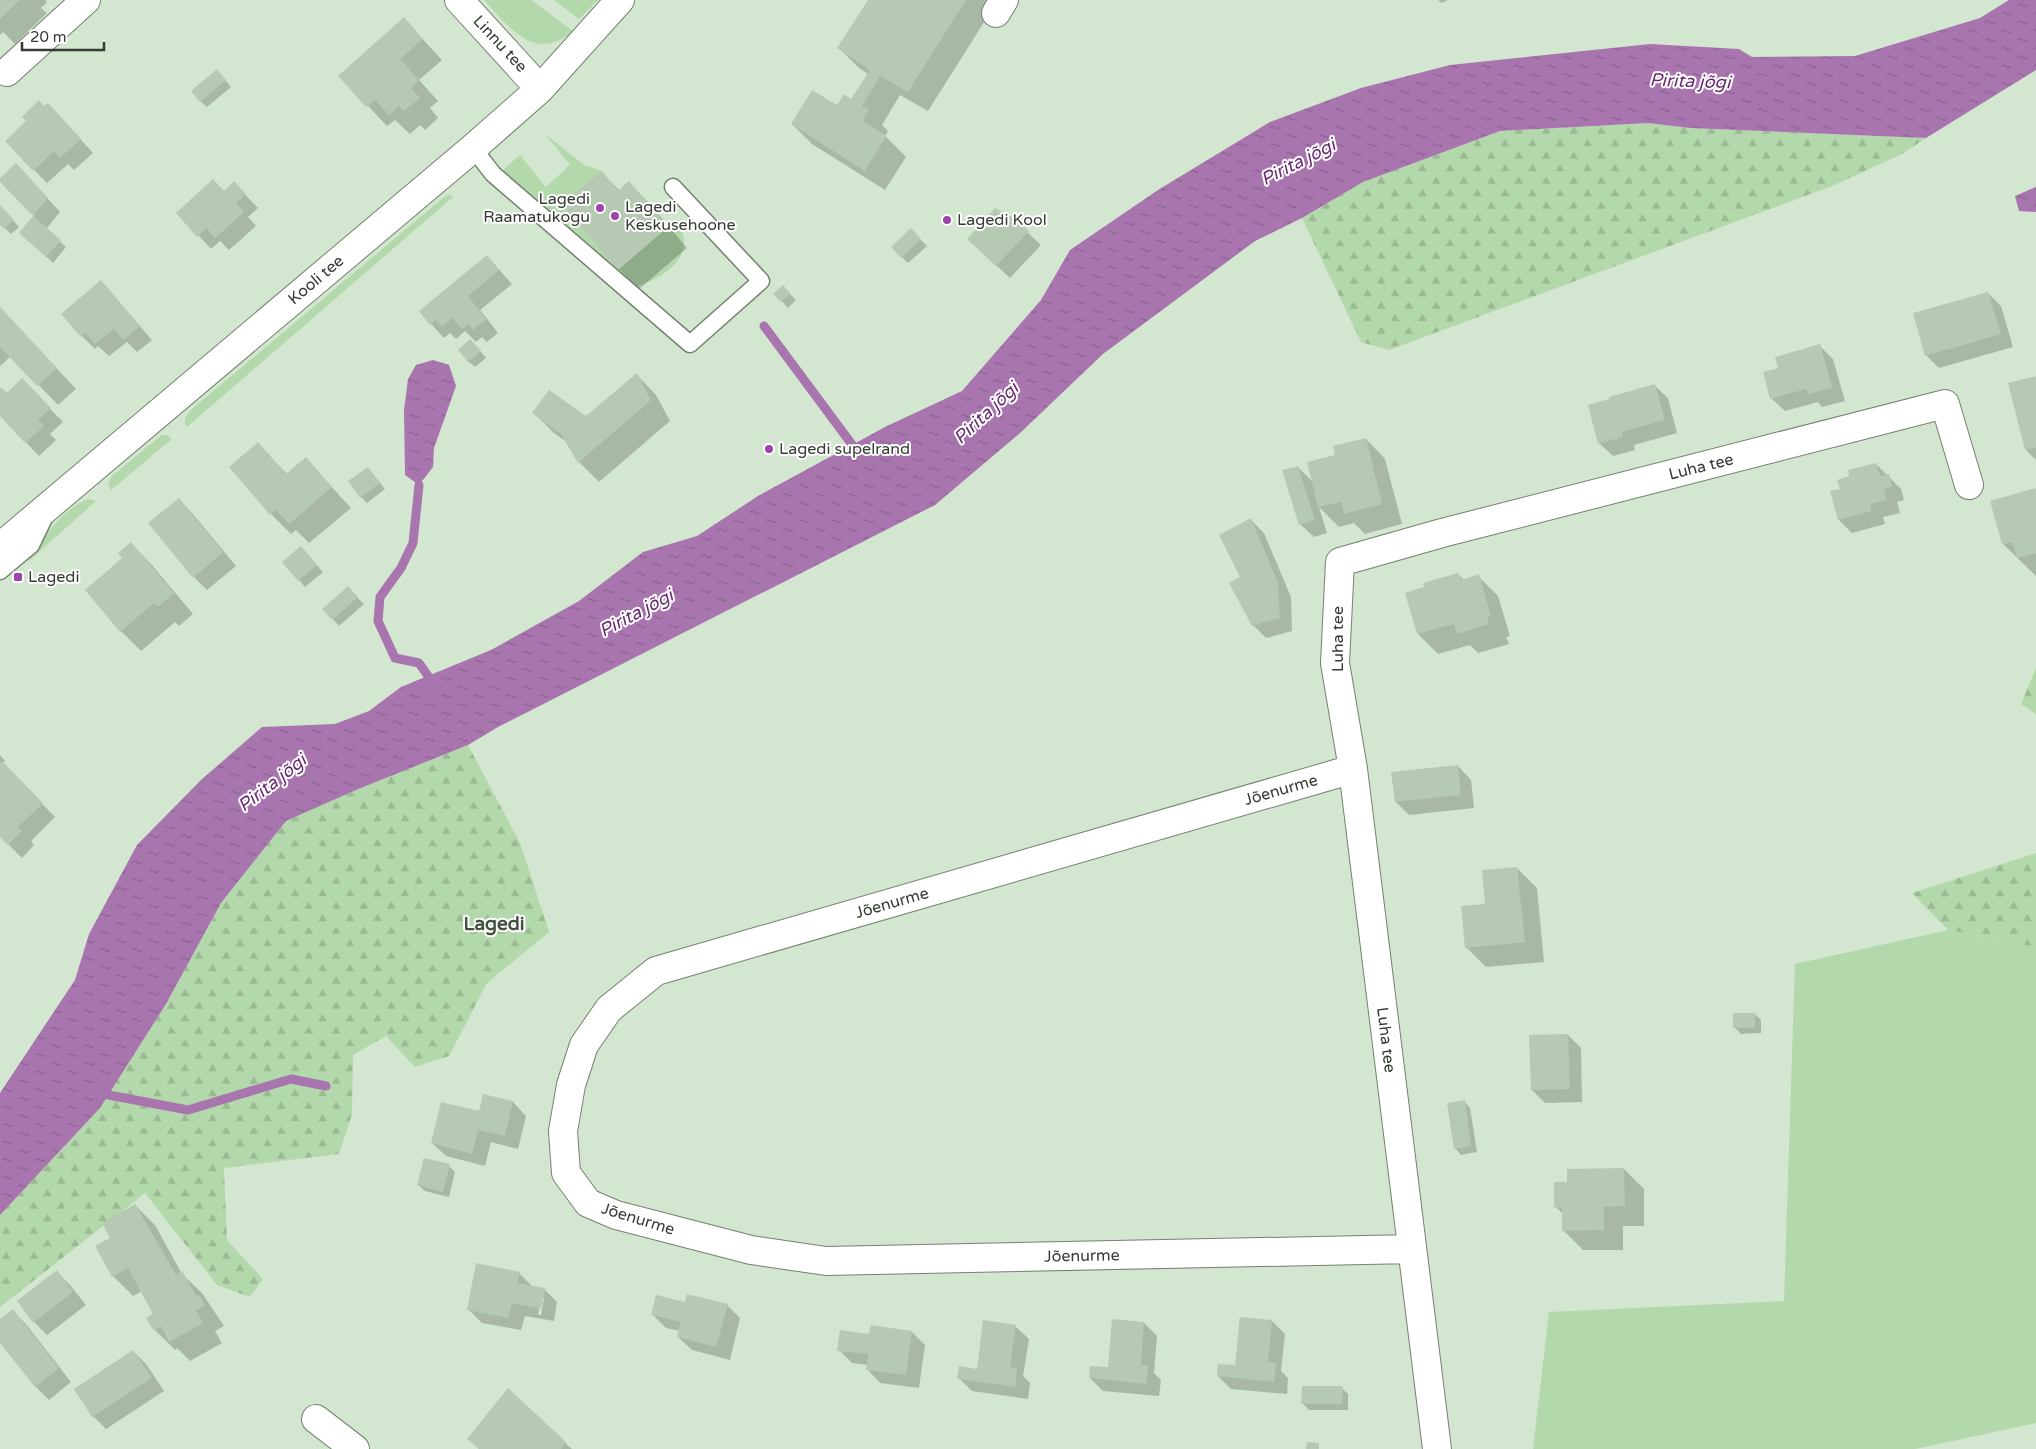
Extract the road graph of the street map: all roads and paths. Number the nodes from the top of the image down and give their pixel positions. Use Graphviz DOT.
graph roads {
  1 [pos="86,0"];
  2 [pos="459,0"];
  3 [pos="620,0"];
  4 [pos="7,72"];
  5 [pos="540,88"];
  6 [pos="473,148"];
  7 [pos="674,187"];
  8 [pos="1969,485"];
  9 [pos="51,504"];
  10 [pos="0,547"];
  11 [pos="0,571"];
  12 [pos="1353,769"];
  13 [pos="1412,1248"];
  14 [pos="316,1419"];
  15 [pos="346,1446"];
  16 [pos="1437,1449"];
  1 -- 4 [label="street"];
  2 -- 5 [label="street, Linnu tee"];
  3 -- 5 [label="street, Kooli tee"];
  5 -- 6 [label="street, Kooli tee"];
  6 -- 7 [label="lane"];
  6 -- 9 [label="street, Kooli tee"];
  8 -- 12 [label="street, Luha tee"];
  9 -- 10 [label="street, Kooli tee"];
  9 -- 11 [label="lane"];
  12 -- 13 [label="street, Luha tee"];
  12 -- 13 [label="street, Jõenurme"];
  13 -- 16 [label="street, Luha tee"];
  14 -- 15 [label="street"];
}
